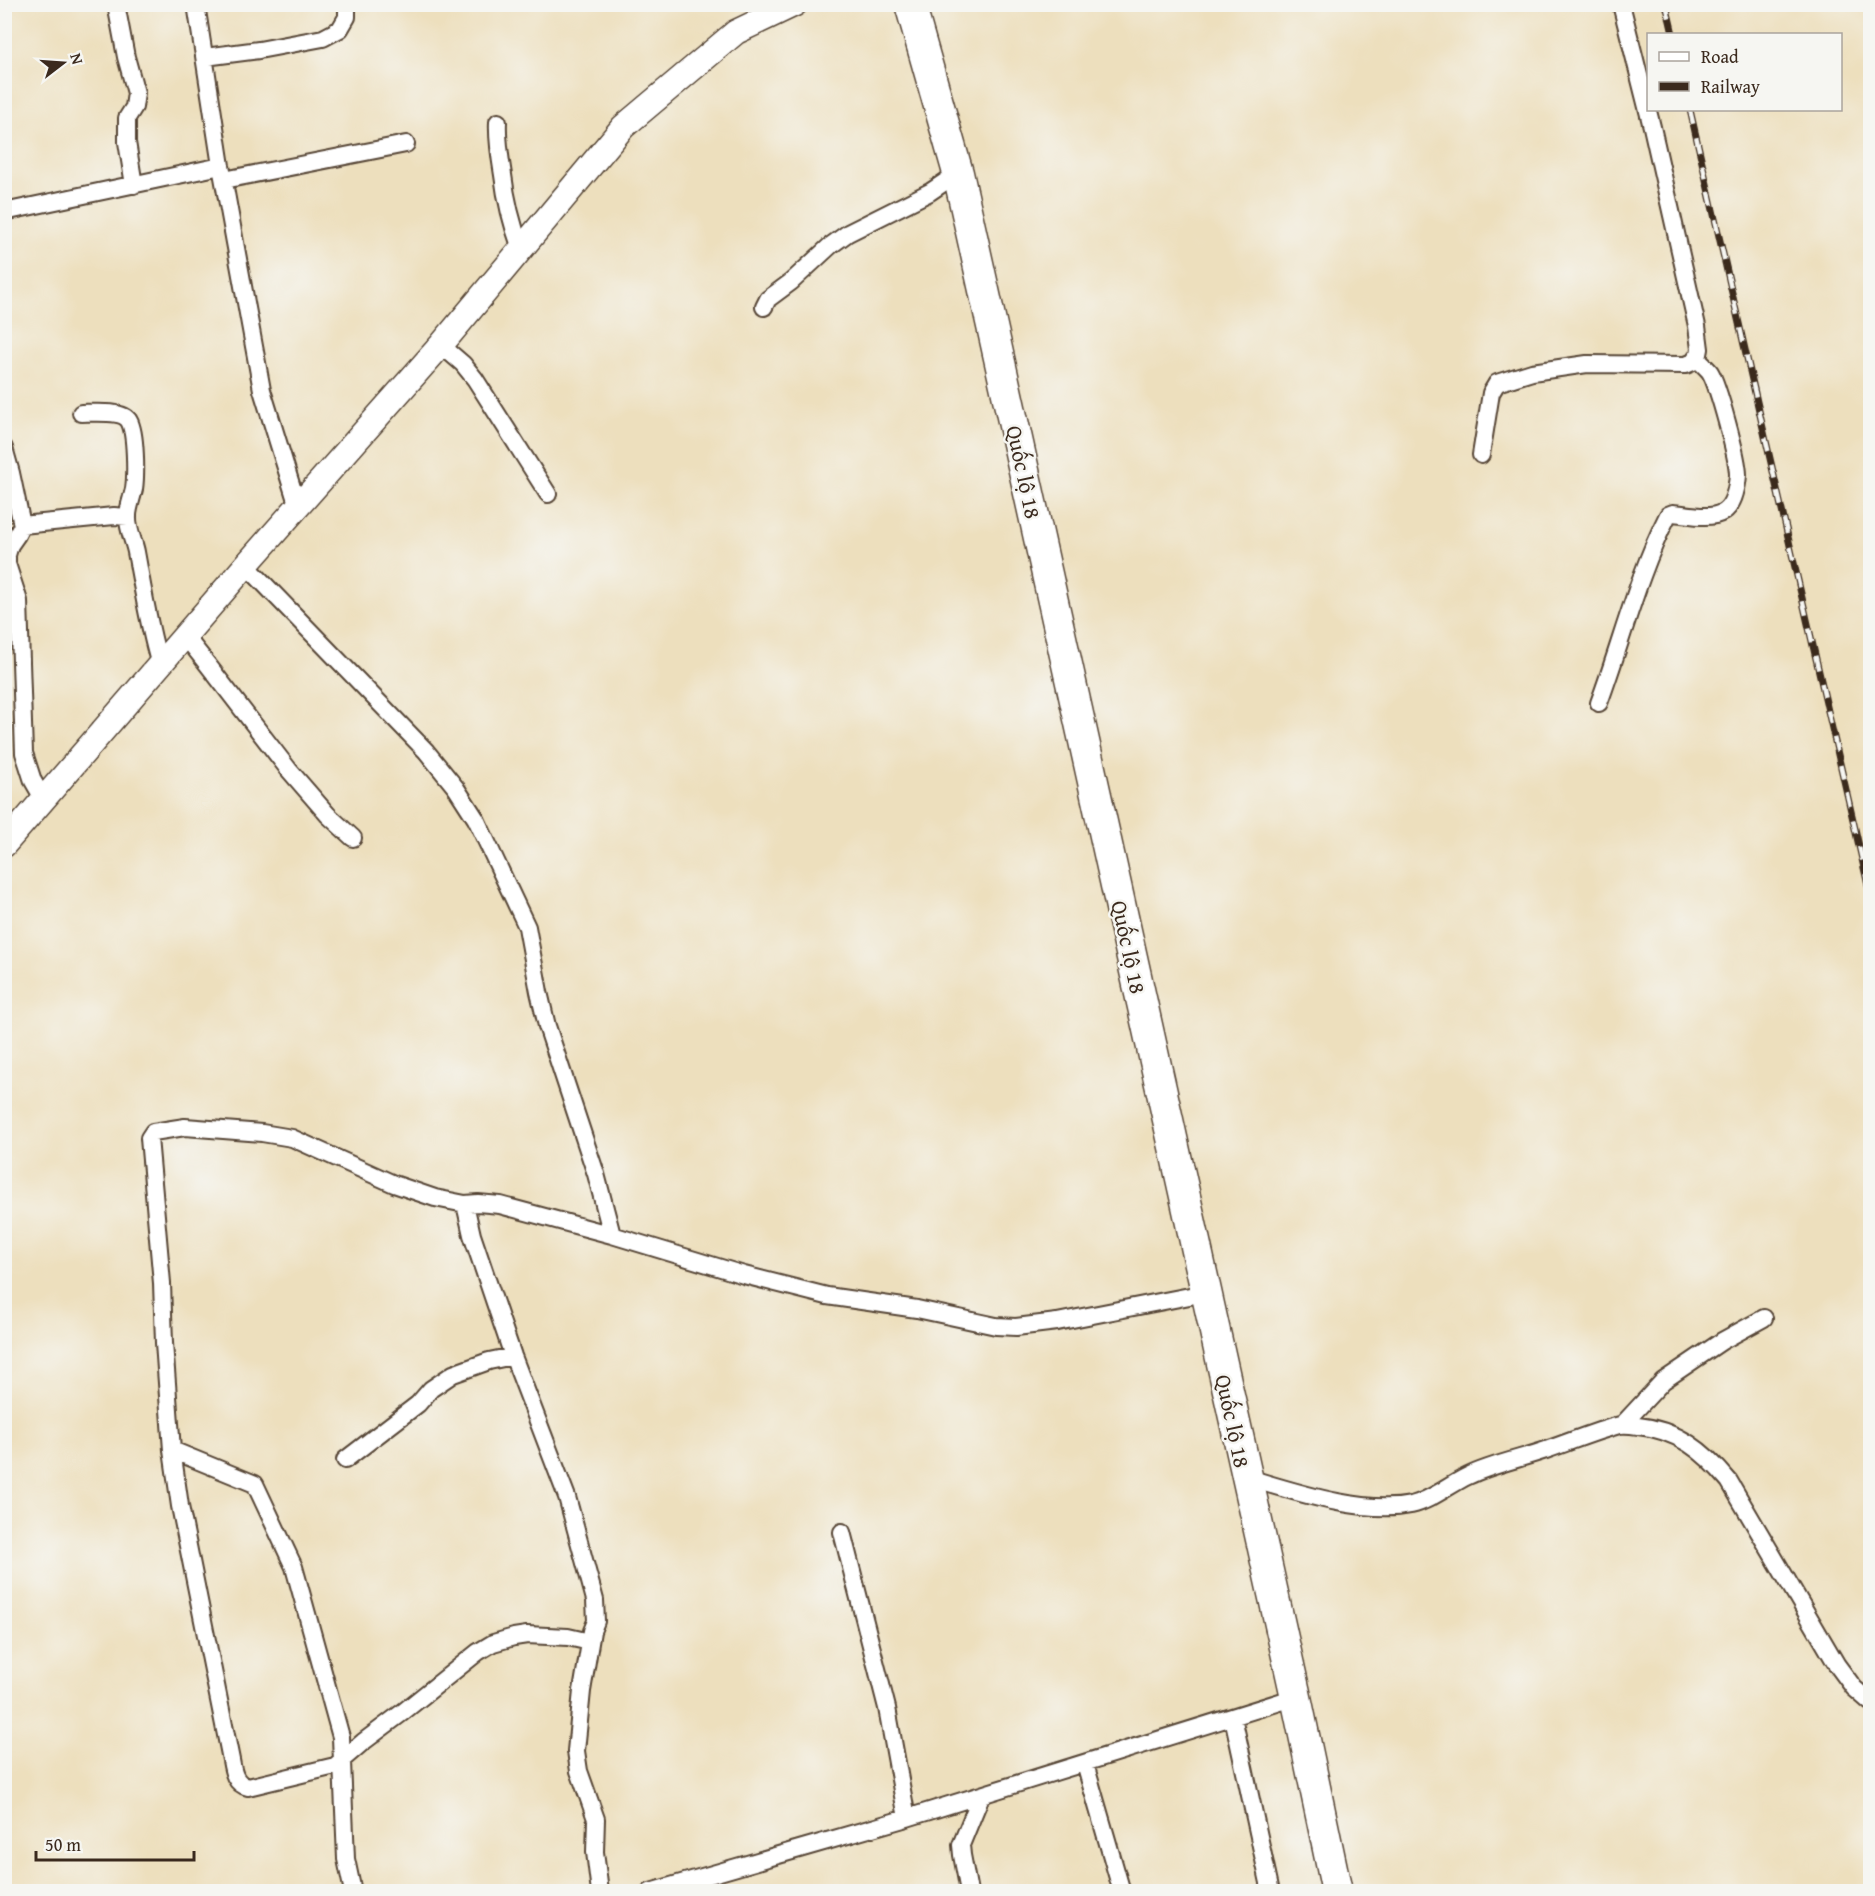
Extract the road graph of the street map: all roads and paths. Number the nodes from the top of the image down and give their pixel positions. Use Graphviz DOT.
graph roads {
  1 [pos="116,4"];
  2 [pos="196,4"];
  3 [pos="347,4"];
  4 [pos="795,4"];
  5 [pos="910,4"];
  6 [pos="1621,4"];
  7 [pos="205,57"];
  8 [pos="1647,106"];
  9 [pos="1648,111"];
  10 [pos="498,122"];
  11 [pos="406,144"];
  12 [pos="223,173"];
  13 [pos="958,173"];
  14 [pos="134,185"];
  15 [pos="4,212"];
  16 [pos="521,249"];
  17 [pos="764,307"];
  18 [pos="441,345"];
  19 [pos="1697,359"];
  20 [pos="81,413"];
  21 [pos="4,448"];
  22 [pos="1480,455"];
  23 [pos="548,494"];
  24 [pos="297,507"];
  25 [pos="128,517"];
  26 [pos="22,525"];
  27 [pos="246,565"];
  28 [pos="184,636"];
  29 [pos="160,665"];
  30 [pos="1599,703"];
  31 [pos="44,800"];
  32 [pos="353,838"];
  33 [pos="4,845"];
  34 [pos="465,1204"];
  35 [pos="612,1235"];
  36 [pos="1205,1293"];
  37 [pos="1764,1318"];
  38 [pos="513,1356"];
  39 [pos="1623,1425"];
  40 [pos="172,1450"];
  41 [pos="345,1460"];
  42 [pos="1245,1477"];
  43 [pos="842,1532"];
  44 [pos="590,1642"];
  45 [pos="1296,1697"];
  46 [pos="1870,1702"];
  47 [pos="1233,1717"];
  48 [pos="342,1761"];
  49 [pos="1085,1764"];
  50 [pos="981,1796"];
  51 [pos="907,1818"];
  52 [pos="353,1892"];
  53 [pos="600,1892"];
  54 [pos="650,1892"];
  55 [pos="969,1892"];
  56 [pos="1122,1892"];
  57 [pos="1271,1892"];
  58 [pos="1336,1892"];
  1 -- 14 [label="street"];
  2 -- 7 [label="street"];
  3 -- 7 [label="street"];
  4 -- 16 [label="street"];
  5 -- 13 [label="highway, Quốc lộ 18"];
  6 -- 8 [label="street"];
  7 -- 12 [label="street"];
  9 -- 19 [label="street"];
  10 -- 16 [label="street"];
  11 -- 12 [label="street"];
  12 -- 14 [label="street"];
  12 -- 24 [label="street"];
  13 -- 17 [label="street"];
  13 -- 36 [label="highway, Quốc lộ 18"];
  14 -- 15 [label="street"];
  16 -- 18 [label="street"];
  18 -- 23 [label="street"];
  18 -- 24 [label="street"];
  19 -- 22 [label="street"];
  19 -- 30 [label="street"];
  20 -- 25 [label="street"];
  21 -- 26 [label="street"];
  24 -- 27 [label="street"];
  25 -- 26 [label="street"];
  25 -- 29 [label="street"];
  26 -- 31 [label="street"];
  27 -- 28 [label="street"];
  27 -- 35 [label="street"];
  28 -- 29 [label="street"];
  28 -- 32 [label="street"];
  29 -- 31 [label="street"];
  31 -- 33 [label="street"];
  34 -- 35 [label="street"];
  34 -- 38 [label="street"];
  34 -- 40 [label="street"];
  35 -- 36 [label="street"];
  36 -- 42 [label="highway, Quốc lộ 18"];
  37 -- 39 [label="street"];
  38 -- 41 [label="street"];
  38 -- 44 [label="street"];
  39 -- 42 [label="street"];
  39 -- 46 [label="street"];
  40 -- 48 [label="street"];
  40 -- 48 [label="street"];
  42 -- 45 [label="highway, Quốc lộ 18"];
  43 -- 51 [label="street"];
  44 -- 48 [label="street"];
  44 -- 53 [label="street"];
  45 -- 47 [label="street"];
  45 -- 58 [label="highway, Quốc lộ 18"];
  47 -- 49 [label="street"];
  47 -- 57 [label="street"];
  48 -- 52 [label="street"];
  49 -- 50 [label="street"];
  49 -- 56 [label="street"];
  50 -- 51 [label="street"];
  50 -- 55 [label="street"];
  51 -- 54 [label="street"];
}
